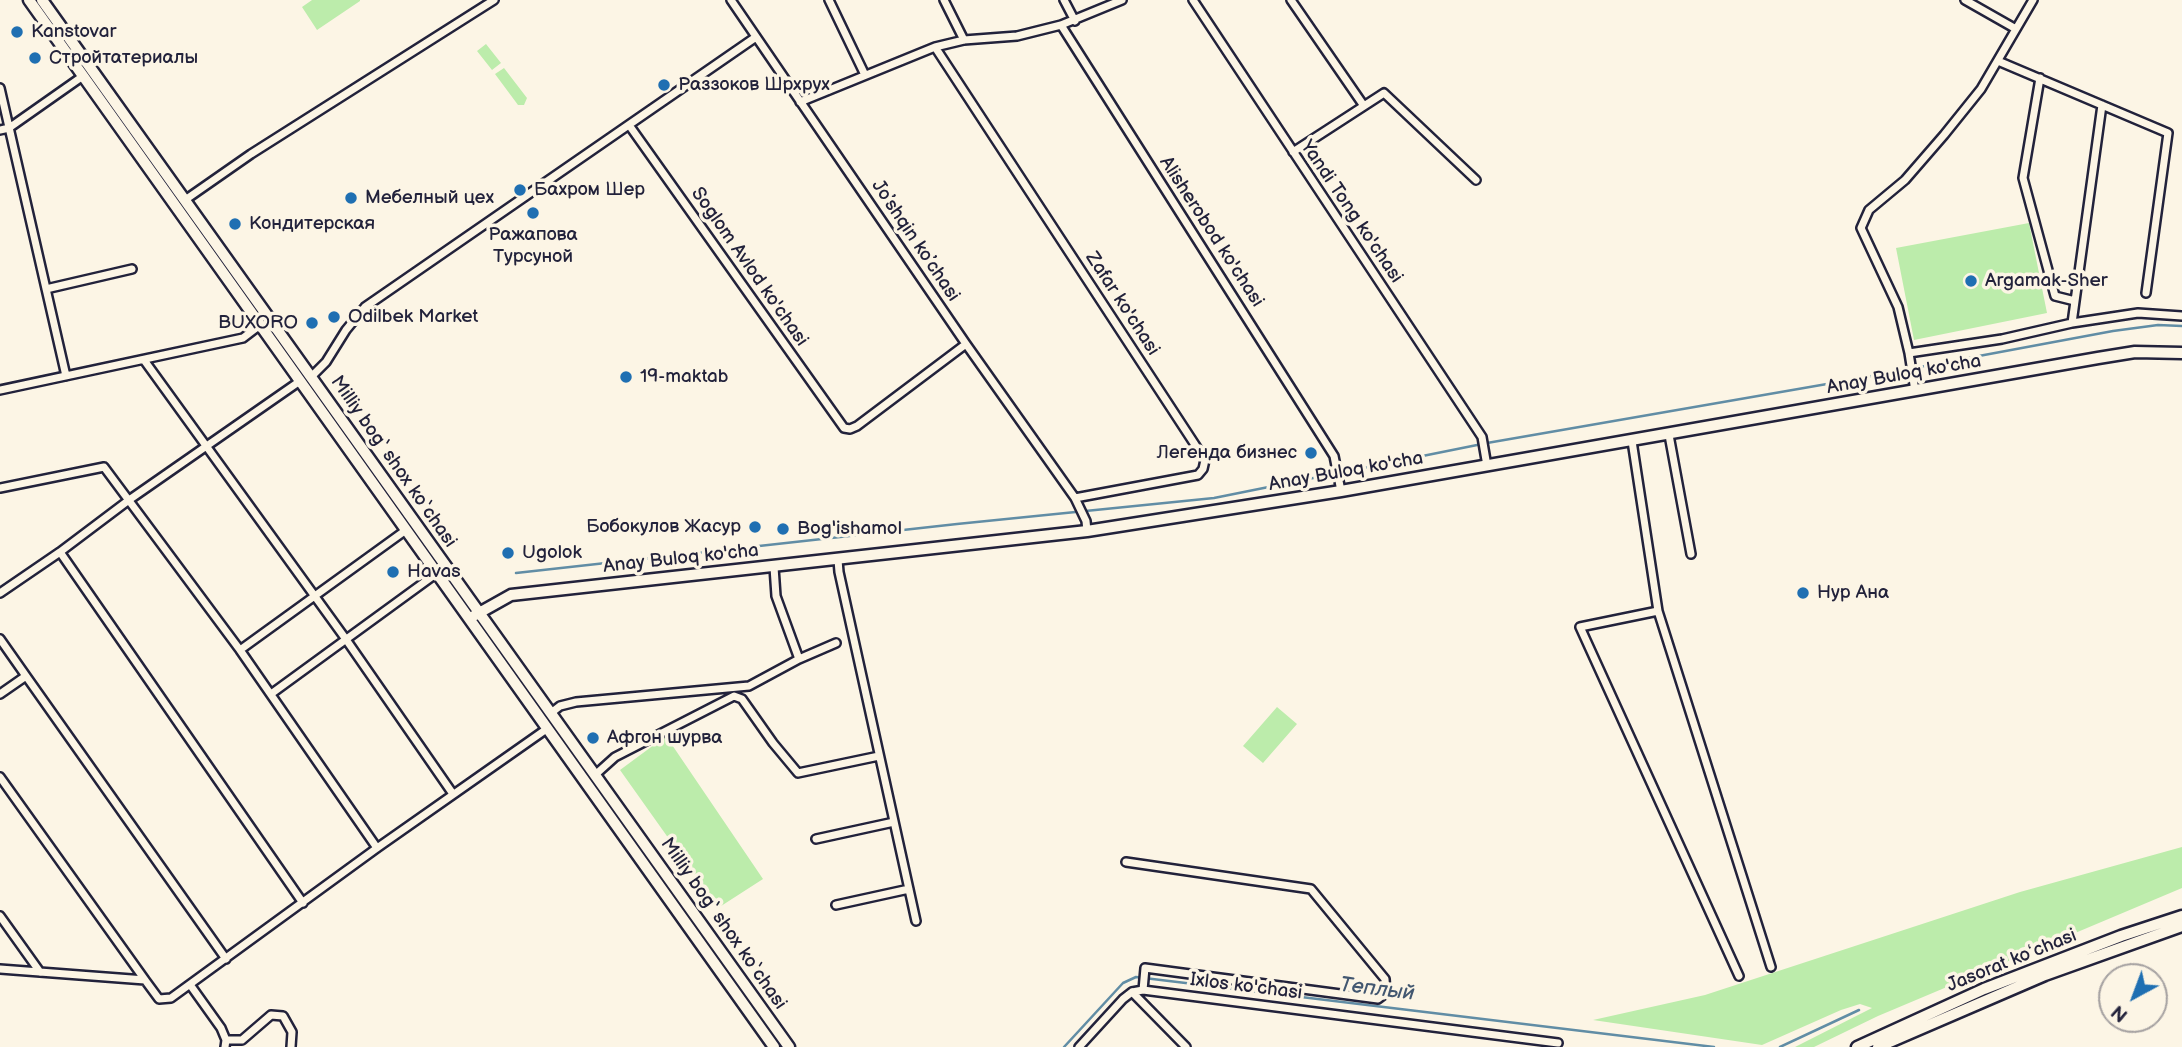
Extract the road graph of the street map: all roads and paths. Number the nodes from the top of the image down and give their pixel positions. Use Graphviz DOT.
graph roads {
  1 [pos="29,0"];
  2 [pos="42,0"];
  3 [pos="494,0"];
  4 [pos="731,0"];
  5 [pos="830,0"];
  6 [pos="944,0"];
  7 [pos="1064,0"];
  8 [pos="1122,0"];
  9 [pos="1193,0"];
  10 [pos="1291,0"];
  11 [pos="1965,0"];
  12 [pos="2033,0"];
  13 [pos="1075,21"];
  14 [pos="1062,25"];
  15 [pos="2015,29"];
  16 [pos="755,37"];
  17 [pos="964,40"];
  18 [pos="935,47"];
  19 [pos="1998,61"];
  20 [pos="87,73"];
  21 [pos="865,75"];
  22 [pos="2040,78"];
  23 [pos="0,89"];
  24 [pos="800,102"];
  25 [pos="2102,105"];
  26 [pos="1364,106"];
  27 [pos="629,125"];
  28 [pos="9,128"];
  29 [pos="0,130"];
  30 [pos="1293,152"];
  31 [pos="1476,180"];
  32 [pos="185,200"];
  33 [pos="132,269"];
  34 [pos="231,274"];
  35 [pos="46,289"];
  36 [pos="2146,293"];
  37 [pos="2075,301"];
  38 [pos="2182,316"];
  39 [pos="2072,323"];
  40 [pos="260,325"];
  41 [pos="966,344"];
  42 [pos="2182,353"];
  43 [pos="1909,354"];
  44 [pos="145,360"];
  45 [pos="66,376"];
  46 [pos="311,377"];
  47 [pos="300,381"];
  48 [pos="0,390"];
  49 [pos="1914,391"];
  50 [pos="1669,435"];
  51 [pos="1632,441"];
  52 [pos="208,447"];
  53 [pos="1486,461"];
  54 [pos="1340,487"];
  55 [pos="0,488"];
  56 [pos="1075,498"];
  57 [pos="129,500"];
  58 [pos="1086,526"];
  59 [pos="406,530"];
  60 [pos="60,552"];
  61 [pos="1691,554"];
  62 [pos="838,560"];
  63 [pos="774,567"];
  64 [pos="438,573"];
  65 [pos="0,593"];
  66 [pos="314,597"];
  67 [pos="1658,611"];
  68 [pos="474,615"];
  69 [pos="345,638"];
  70 [pos="0,639"];
  71 [pos="836,643"];
  72 [pos="240,650"];
  73 [pos="799,659"];
  74 [pos="26,676"];
  75 [pos="0,694"];
  76 [pos="271,694"];
  77 [pos="551,713"];
  78 [pos="548,728"];
  79 [pos="879,756"];
  80 [pos="595,775"];
  81 [pos="0,777"];
  82 [pos="453,794"];
  83 [pos="894,822"];
  84 [pos="816,839"];
  85 [pos="377,848"];
  86 [pos="1126,862"];
  87 [pos="665,873"];
  88 [pos="655,880"];
  89 [pos="909,889"];
  90 [pos="303,903"];
  91 [pos="836,905"];
  92 [pos="0,916"];
  93 [pos="2182,916"];
  94 [pos="916,920"];
  95 [pos="2182,926"];
  96 [pos="226,959"];
  97 [pos="1771,967"];
  98 [pos="0,969"];
  99 [pos="40,972"];
  100 [pos="1739,976"];
  101 [pos="145,981"];
  102 [pos="191,986"];
  103 [pos="1143,989"];
  104 [pos="1132,992"];
  105 [pos="225,1043"];
  106 [pos="1558,1043"];
  107 [pos="291,1047"];
  108 [pos="775,1047"];
  109 [pos="789,1047"];
  110 [pos="1079,1047"];
  111 [pos="1186,1047"];
  112 [pos="1857,1047"];
  113 [pos="1878,1047"];
  1 -- 20 [label="main road, Milliy bog‘ shox ko‘chasi"];
  2 -- 20 [label="main road, Milliy bog‘ shox ko‘chasi"];
  3 -- 32 [label="street"];
  4 -- 16 [label="street, Joʼshqin koʼchasi"];
  5 -- 21 [label="street"];
  6 -- 17 [label="street"];
  7 -- 13 [label="street"];
  8 -- 13 [label="street"];
  9 -- 30 [label="street, Yandi Tong ko'chasi"];
  10 -- 26 [label="street"];
  11 -- 15 [label="street"];
  12 -- 15 [label="street"];
  13 -- 14 [label="street"];
  14 -- 17 [label="street"];
  14 -- 54 [label="street, Alisherobod ko'chasi"];
  15 -- 19 [label="street"];
  16 -- 24 [label="street, Joʼshqin koʼchasi"];
  16 -- 27 [label="street"];
  17 -- 18 [label="street"];
  18 -- 21 [label="street"];
  18 -- 56 [label="street, Zafar ko'chasi"];
  19 -- 22 [label="street"];
  19 -- 43 [label="street"];
  20 -- 28 [label="street"];
  20 -- 32 [label="main road, Milliy bog‘ shox ko‘chasi"];
  20 -- 34 [label="main road, Milliy bog‘ shox ko‘chasi"];
  21 -- 24 [label="street"];
  22 -- 25 [label="street"];
  22 -- 37 [label="street"];
  23 -- 28 [label="street"];
  24 -- 41 [label="street, Joʼshqin koʼchasi"];
  25 -- 36 [label="street"];
  25 -- 37 [label="street"];
  26 -- 30 [label="street"];
  26 -- 31 [label="street"];
  27 -- 41 [label="street, Soglom Avlod ko'chasi"];
  27 -- 46 [label="street"];
  28 -- 29 [label="street"];
  28 -- 35 [label="street"];
  30 -- 53 [label="street, Yandi Tong ko'chasi"];
  32 -- 34 [label="main road, Milliy bog‘ shox ko‘chasi"];
  33 -- 35 [label="street"];
  34 -- 40 [label="main road, Milliy bog‘ shox ko‘chasi"];
  34 -- 46 [label="main road, Milliy bog‘ shox ko‘chasi"];
  35 -- 45 [label="street"];
  37 -- 39 [label="street"];
  38 -- 39 [label="street"];
  39 -- 43 [label="street"];
  40 -- 44 [label="street"];
  40 -- 47 [label="main road, Milliy bog‘ shox ko‘chasi"];
  41 -- 56 [label="street, Joʼshqin koʼchasi"];
  42 -- 49 [label="main road, Anay Buloq ko'cha"];
  43 -- 49 [label="street"];
  44 -- 45 [label="street"];
  44 -- 52 [label="street"];
  45 -- 48 [label="street"];
  46 -- 68 [label="main road, Milliy bog‘ shox ko‘chasi"];
  47 -- 52 [label="street"];
  47 -- 59 [label="main road, Milliy bog‘ shox ko‘chasi"];
  49 -- 50 [label="main road, Anay Buloq ko'cha"];
  50 -- 51 [label="main road, Anay Buloq ko'cha"];
  50 -- 61 [label="street"];
  51 -- 53 [label="main road, Anay Buloq ko'cha"];
  51 -- 67 [label="street"];
  52 -- 57 [label="street"];
  52 -- 66 [label="street"];
  53 -- 54 [label="main road, Anay Buloq ko'cha"];
  54 -- 58 [label="main road, Anay Buloq ko'cha"];
  55 -- 57 [label="street"];
  56 -- 58 [label="street, Joʼshqin koʼchasi"];
  57 -- 60 [label="street"];
  57 -- 72 [label="street"];
  58 -- 62 [label="main road, Anay Buloq ko'cha"];
  59 -- 64 [label="main road, Milliy bog‘ shox ko‘chasi"];
  59 -- 66 [label="street"];
  60 -- 65 [label="street"];
  60 -- 90 [label="street"];
  62 -- 63 [label="main road, Anay Buloq ko'cha"];
  62 -- 79 [label="street"];
  63 -- 68 [label="main road, Anay Buloq ko'cha"];
  63 -- 73 [label="street"];
  64 -- 68 [label="main road, Milliy bog‘ shox ko‘chasi"];
  64 -- 69 [label="street"];
  66 -- 69 [label="street"];
  66 -- 72 [label="street"];
  67 -- 97 [label="street"];
  67 -- 100 [label="street"];
  68 -- 77 [label="main road, Milliy bog‘ shox ko‘chasi"];
  68 -- 78 [label="main road, Milliy bog‘ shox ko‘chasi"];
  69 -- 76 [label="street"];
  69 -- 82 [label="street"];
  70 -- 74 [label="street"];
  71 -- 73 [label="street"];
  72 -- 76 [label="street"];
  73 -- 77 [label="street"];
  74 -- 75 [label="street"];
  74 -- 96 [label="street"];
  76 -- 85 [label="street"];
  77 -- 80 [label="main road, Milliy bog‘ shox ko‘chasi"];
  78 -- 82 [label="street"];
  78 -- 88 [label="main road, Milliy bog‘ shox ko‘chasi"];
  79 -- 80 [label="street"];
  79 -- 83 [label="street"];
  80 -- 87 [label="main road, Milliy bog‘ shox ko‘chasi"];
  81 -- 101 [label="street"];
  82 -- 85 [label="street"];
  83 -- 84 [label="street"];
  83 -- 89 [label="street"];
  85 -- 90 [label="street"];
  86 -- 103 [label="street"];
  87 -- 88 [label="main road"];
  87 -- 109 [label="main road, Milliy bog‘ shox ko‘chasi"];
  88 -- 108 [label="main road, Milliy bog‘ shox ko‘chasi"];
  89 -- 91 [label="street"];
  89 -- 94 [label="street"];
  90 -- 96 [label="street"];
  92 -- 99 [label="street"];
  93 -- 112 [label="main road, Jasorat koʻchasi"];
  95 -- 113 [label="main road, Jasorat koʻchasi"];
  96 -- 102 [label="street"];
  98 -- 99 [label="street"];
  99 -- 101 [label="street"];
  101 -- 102 [label="street"];
  102 -- 105 [label="street"];
  103 -- 104 [label="street, Ixlos ko'chasi"];
  103 -- 106 [label="street, Ixlos ko'chasi"];
  104 -- 110 [label="street"];
  104 -- 111 [label="street"];
  105 -- 107 [label="street"];
}
